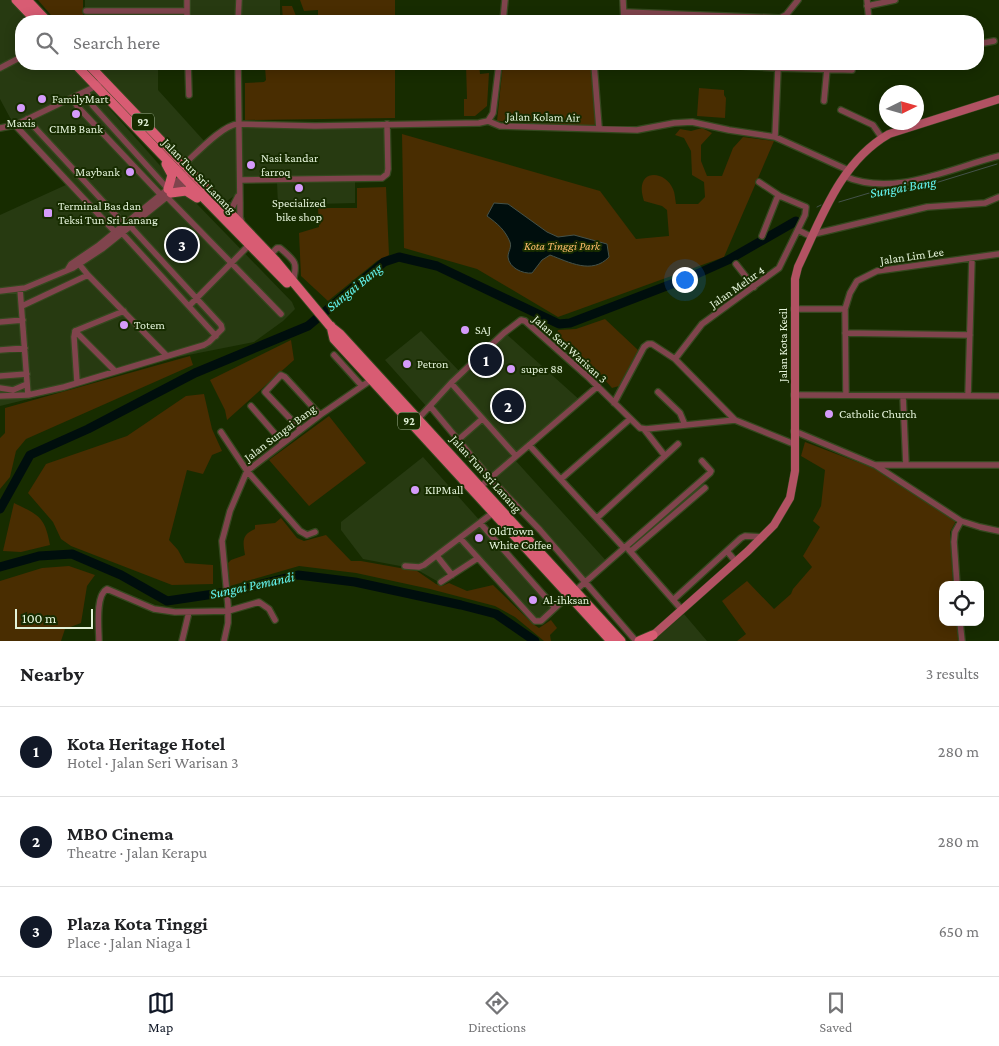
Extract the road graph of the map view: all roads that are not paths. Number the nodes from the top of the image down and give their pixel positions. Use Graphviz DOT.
graph roads {
  1 [pos="16,0"];
  2 [pos="27,0"];
  3 [pos="187,0"];
  4 [pos="239,0"];
  5 [pos="505,0"];
  6 [pos="623,0"];
  7 [pos="798,0"];
  8 [pos="895,0"];
  9 [pos="867,3"];
  10 [pos="86,11"];
  11 [pos="187,11"];
  12 [pos="624,12"];
  13 [pos="30,15"];
  14 [pos="41,15"];
  15 [pos="187,15"];
  16 [pos="238,15"];
  17 [pos="504,15"];
  18 [pos="684,15"];
  19 [pos="786,15"];
  20 [pos="994,41"];
  21 [pos="984,43"];
  22 [pos="15,60"];
  23 [pos="1,66"];
  24 [pos="83,70"];
  25 [pos="92,70"];
  26 [pos="188,70"];
  27 [pos="238,70"];
  28 [pos="498,70"];
  29 [pos="594,70"];
  30 [pos="778,70"];
  31 [pos="827,70"];
  32 [pos="99,82"];
  33 [pos="86,91"];
  34 [pos="189,95"];
  35 [pos="72,98"];
  36 [pos="999,99"];
  37 [pos="824,101"];
  38 [pos="841,110"];
  39 [pos="27,119"];
  40 [pos="488,121"];
  41 [pos="238,124"];
  42 [pos="387,124"];
  43 [pos="15,125"];
  44 [pos="0,128"];
  45 [pos="599,128"];
  46 [pos="775,137"];
  47 [pos="882,138"];
  48 [pos="157,150"];
  49 [pos="999,156"];
  50 [pos="186,173"];
  51 [pos="846,173"];
  52 [pos="240,180"];
  53 [pos="759,182"];
  54 [pos="167,193"];
  55 [pos="240,193"];
  56 [pos="780,196"];
  57 [pos="999,198"];
  58 [pos="216,199"];
  59 [pos="226,221"];
  60 [pos="127,225"];
  61 [pos="246,230"];
  62 [pos="798,230"];
  63 [pos="118,232"];
  64 [pos="762,236"];
  65 [pos="813,236"];
  66 [pos="249,245"];
  67 [pos="999,254"];
  68 [pos="270,255"];
  69 [pos="972,258"];
  70 [pos="231,263"];
  71 [pos="80,264"];
  72 [pos="736,264"];
  73 [pos="68,269"];
  74 [pos="88,275"];
  75 [pos="293,281"];
  76 [pos="754,287"];
  77 [pos="20,289"];
  78 [pos="0,291"];
  79 [pos="196,299"];
  80 [pos="308,301"];
  81 [pos="22,306"];
  82 [pos="189,306"];
  83 [pos="845,308"];
  84 [pos="794,309"];
  85 [pos="124,311"];
  86 [pos="281,314"];
  87 [pos="23,320"];
  88 [pos="0,322"];
  89 [pos="330,326"];
  90 [pos="76,331"];
  91 [pos="845,334"];
  92 [pos="970,335"];
  93 [pos="216,336"];
  94 [pos="25,348"];
  95 [pos="0,350"];
  96 [pos="166,355"];
  97 [pos="334,355"];
  98 [pos="676,360"];
  99 [pos="114,370"];
  100 [pos="27,374"];
  101 [pos="0,376"];
  102 [pos="371,380"];
  103 [pos="77,382"];
  104 [pos="451,383"];
  105 [pos="27,384"];
  106 [pos="362,386"];
  107 [pos="598,386"];
  108 [pos="0,388"];
  109 [pos="658,392"];
  110 [pos="28,395"];
  111 [pos="794,395"];
  112 [pos="846,395"];
  113 [pos="0,396"];
  114 [pos="903,396"];
  115 [pos="968,396"];
  116 [pos="999,396"];
  117 [pos="614,404"];
  118 [pos="251,406"];
  119 [pos="430,406"];
  120 [pos="320,415"];
  121 [pos="418,419"];
  122 [pos="482,419"];
  123 [pos="630,420"];
  124 [pos="735,420"];
  125 [pos="685,425"];
  126 [pos="644,429"];
  127 [pos="300,430"];
  128 [pos="221,432"];
  129 [pos="794,432"];
  130 [pos="458,440"];
  131 [pos="283,443"];
  132 [pos="678,444"];
  133 [pos="794,444"];
  134 [pos="529,445"];
  135 [pos="516,456"];
  136 [pos="665,456"];
  137 [pos="702,461"];
  138 [pos="875,464"];
  139 [pos="906,464"];
  140 [pos="999,465"];
  141 [pos="247,471"];
  142 [pos="490,478"];
  143 [pos="561,479"];
  144 [pos="480,487"];
  145 [pos="705,488"];
  146 [pos="496,510"];
  147 [pos="597,518"];
  148 [pos="961,521"];
  149 [pos="480,522"];
  150 [pos="999,531"];
  151 [pos="315,532"];
  152 [pos="763,537"];
  153 [pos="460,538"];
  154 [pos="627,549"];
  155 [pos="727,551"];
  156 [pos="437,556"];
  157 [pos="478,558"];
  158 [pos="736,562"];
  159 [pos="405,566"];
  160 [pos="452,575"];
  161 [pos="957,581"];
  162 [pos="441,582"];
  163 [pos="586,582"];
  164 [pos="572,593"];
  165 [pos="673,600"];
  166 [pos="228,608"];
  167 [pos="555,608"];
  168 [pos="682,610"];
  169 [pos="189,612"];
  170 [pos="276,620"];
  171 [pos="960,626"];
  172 [pos="650,639"];
  173 [pos="100,641"];
  174 [pos="182,641"];
  175 [pos="224,641"];
  176 [pos="619,641"];
  177 [pos="638,641"];
  178 [pos="962,641"];
  1 -- 13 [label="main road"];
  2 -- 14 [label="main road"];
  3 -- 11 [label="street"];
  4 -- 16 [label="street"];
  5 -- 17 [label="street"];
  6 -- 12 [label="street"];
  7 -- 19 [label="street"];
  8 -- 9 [label="street"];
  10 -- 11 [label="street"];
  11 -- 15 [label="street"];
  12 -- 18 [label="street"];
  20 -- 21 [label="street"];
  22 -- 23 [label="street"];
  24 -- 32 [label="main road, Jalan Tun Sri Lanang / 92"];
  25 -- 32 [label="main road, Jalan Tun Sri Lanang / 92"];
  26 -- 34 [label="street"];
  27 -- 41 [label="street"];
  28 -- 40 [label="street"];
  29 -- 45 [label="street"];
  30 -- 46 [label="street"];
  31 -- 37 [label="street"];
  32 -- 33 [label="street"];
  32 -- 48 [label="main road, Jalan Tun Sri Lanang / 92"];
  32 -- 50 [label="main road, Jalan Tun Sri Lanang / 92"];
  33 -- 35 [label="street"];
  33 -- 54 [label="street"];
  35 -- 39 [label="street"];
  35 -- 54 [label="street"];
  36 -- 47 [label="street, Jalan Kota Kecil"];
  38 -- 47 [label="street"];
  39 -- 43 [label="street"];
  39 -- 60 [label="street"];
  40 -- 42 [label="street, Jalan Kolam Air"];
  40 -- 45 [label="street, Jalan Kolam Air"];
  41 -- 42 [label="street, Jalan Kolam Air"];
  41 -- 50 [label="street, Jalan Kolam Air"];
  41 -- 52 [label="street"];
  42 -- 52 [label="street"];
  43 -- 44 [label="street"];
  43 -- 63 [label="street"];
  45 -- 46 [label="street, Jalan Kolam Air"];
  46 -- 51 [label="street, Jalan Kolam Air"];
  47 -- 51 [label="street, Jalan Kota Kecil"];
  48 -- 50 [label="main road, Jalan Tun Sri Lanang / 92"];
  48 -- 54 [label="main road"];
  49 -- 51 [label="street, Jalan Kolam Air"];
  50 -- 54 [label="street, Jalan Kolam Air"];
  50 -- 58 [label="main road, Jalan Tun Sri Lanang / 92"];
  50 -- 59 [label="main road, Jalan Tun Sri Lanang / 92"];
  51 -- 65 [label="street, Jalan Kota Kecil"];
  52 -- 55 [label="street"];
  53 -- 56 [label="street"];
  54 -- 59 [label="main road"];
  54 -- 60 [label="street, Jalan Kolam Air"];
  54 -- 70 [label="street"];
  55 -- 58 [label="street"];
  55 -- 61 [label="street"];
  56 -- 62 [label="street, Jalan Melur 4"];
  56 -- 64 [label="street"];
  57 -- 65 [label="street"];
  58 -- 61 [label="main road, Jalan Tun Sri Lanang / 92"];
  59 -- 66 [label="main road, Jalan Tun Sri Lanang / 92"];
  60 -- 63 [label="street, Jalan Kolam Air"];
  60 -- 79 [label="street"];
  61 -- 68 [label="main road, Jalan Tun Sri Lanang / 92"];
  62 -- 65 [label="street"];
  62 -- 76 [label="street, Jalan Melur 4"];
  63 -- 71 [label="street"];
  63 -- 73 [label="street"];
  63 -- 82 [label="street"];
  65 -- 84 [label="street, Jalan Kota Kecil"];
  66 -- 70 [label="street"];
  66 -- 80 [label="main road, Jalan Tun Sri Lanang / 92"];
  67 -- 69 [label="street, Jalan Lim Lee"];
  68 -- 75 [label="main road, Jalan Tun Sri Lanang / 92"];
  68 -- 75 [label="street"];
  69 -- 83 [label="street, Jalan Lim Lee"];
  69 -- 92 [label="street"];
  70 -- 79 [label="street"];
  70 -- 86 [label="street"];
  71 -- 73 [label="street"];
  71 -- 74 [label="street"];
  72 -- 76 [label="street"];
  73 -- 77 [label="street"];
  74 -- 81 [label="street"];
  74 -- 85 [label="street"];
  75 -- 80 [label="main road, Jalan Tun Sri Lanang / 92"];
  76 -- 98 [label="street, Jalan Melur 4"];
  77 -- 78 [label="street"];
  77 -- 81 [label="street"];
  79 -- 82 [label="street"];
  79 -- 93 [label="street"];
  80 -- 89 [label="main road, Jalan Tun Sri Lanang / 92"];
  81 -- 87 [label="street"];
  82 -- 93 [label="street"];
  83 -- 84 [label="street"];
  83 -- 91 [label="street, Jalan Lim Lee"];
  84 -- 111 [label="street, Jalan Kota Kecil"];
  85 -- 90 [label="street"];
  85 -- 96 [label="street"];
  87 -- 88 [label="street"];
  87 -- 94 [label="street"];
  89 -- 102 [label="main road, Jalan Tun Sri Lanang / 92"];
  89 -- 121 [label="main road, Jalan Tun Sri Lanang / 92"];
  90 -- 99 [label="street"];
  90 -- 103 [label="street"];
  91 -- 92 [label="street"];
  91 -- 112 [label="street, Jalan Lim Lee"];
  92 -- 115 [label="street"];
  93 -- 96 [label="street"];
  94 -- 95 [label="street"];
  94 -- 100 [label="street"];
  96 -- 99 [label="street"];
  97 -- 106 [label="street"];
  98 -- 117 [label="street"];
  98 -- 124 [label="street"];
  99 -- 103 [label="street"];
  100 -- 101 [label="street"];
  100 -- 105 [label="street"];
  102 -- 106 [label="street, Jalan Sungai Bang"];
  102 -- 146 [label="main road, Jalan Tun Sri Lanang / 92"];
  103 -- 110 [label="street"];
  104 -- 107 [label="street, Jalan Seri Warisan 3"];
  104 -- 119 [label="street, Jalan Seri Warisan 3"];
  104 -- 122 [label="street"];
  105 -- 108 [label="street"];
  105 -- 110 [label="street"];
  106 -- 120 [label="street, Jalan Sungai Bang"];
  107 -- 117 [label="street, Jalan Seri Warisan 3"];
  107 -- 134 [label="street"];
  109 -- 125 [label="street"];
  110 -- 113 [label="street"];
  111 -- 112 [label="street"];
  111 -- 129 [label="street, Jalan Kota Kecil"];
  112 -- 114 [label="street"];
  114 -- 115 [label="street"];
  114 -- 139 [label="street"];
  115 -- 116 [label="street"];
  117 -- 123 [label="street, Jalan Seri Warisan 3"];
  118 -- 131 [label="street"];
  119 -- 121 [label="street, Jalan Seri Warisan 3"];
  119 -- 130 [label="street"];
  120 -- 127 [label="street, Jalan Sungai Bang"];
  120 -- 127 [label="street"];
  121 -- 144 [label="main road, Jalan Tun Sri Lanang / 92"];
  122 -- 130 [label="street"];
  122 -- 135 [label="street"];
  123 -- 126 [label="street, Jalan Seri Warisan 3"];
  123 -- 143 [label="street"];
  124 -- 125 [label="street"];
  124 -- 133 [label="street"];
  125 -- 126 [label="street"];
  126 -- 136 [label="street, Jalan Seri Warisan 3"];
  127 -- 131 [label="street, Jalan Sungai Bang"];
  128 -- 141 [label="street"];
  129 -- 133 [label="street, Jalan Kota Kecil"];
  129 -- 138 [label="street"];
  130 -- 142 [label="street"];
  131 -- 141 [label="street, Jalan Sungai Bang"];
  132 -- 136 [label="street"];
  133 -- 152 [label="street, Jalan Kota Kecil"];
  134 -- 135 [label="street"];
  134 -- 143 [label="street"];
  135 -- 142 [label="street"];
  136 -- 147 [label="street"];
  137 -- 154 [label="street"];
  138 -- 139 [label="street"];
  138 -- 148 [label="street"];
  139 -- 140 [label="street"];
  141 -- 151 [label="street"];
  141 -- 166 [label="street, Jalan Sungai Bang"];
  142 -- 144 [label="street"];
  142 -- 163 [label="street"];
  143 -- 147 [label="street"];
  144 -- 146 [label="main road, Jalan Tun Sri Lanang / 92"];
  145 -- 154 [label="street"];
  146 -- 149 [label="street"];
  146 -- 164 [label="main road, Jalan Tun Sri Lanang / 92"];
  147 -- 154 [label="street"];
  148 -- 150 [label="street"];
  148 -- 161 [label="street"];
  149 -- 153 [label="street"];
  149 -- 167 [label="street"];
  152 -- 155 [label="street"];
  152 -- 158 [label="street, Jalan Kota Kecil"];
  153 -- 156 [label="street"];
  153 -- 157 [label="street"];
  154 -- 163 [label="street"];
  154 -- 165 [label="street"];
  155 -- 158 [label="street"];
  155 -- 165 [label="street"];
  156 -- 159 [label="street"];
  156 -- 160 [label="street"];
  157 -- 160 [label="street"];
  157 -- 167 [label="street"];
  158 -- 168 [label="street, Jalan Kota Kecil"];
  160 -- 162 [label="street"];
  163 -- 164 [label="street"];
  163 -- 177 [label="street"];
  164 -- 167 [label="street"];
  164 -- 176 [label="main road, Jalan Tun Sri Lanang / 92"];
  165 -- 168 [label="street"];
  166 -- 169 [label="street"];
  166 -- 170 [label="street"];
  166 -- 175 [label="street, Jalan Sungai Bang"];
  168 -- 172 [label="street, Jalan Kota Kecil"];
  169 -- 173 [label="street"];
  169 -- 174 [label="street"];
  171 -- 178 [label="street"];
  172 -- 177 [label="main road"];
}
